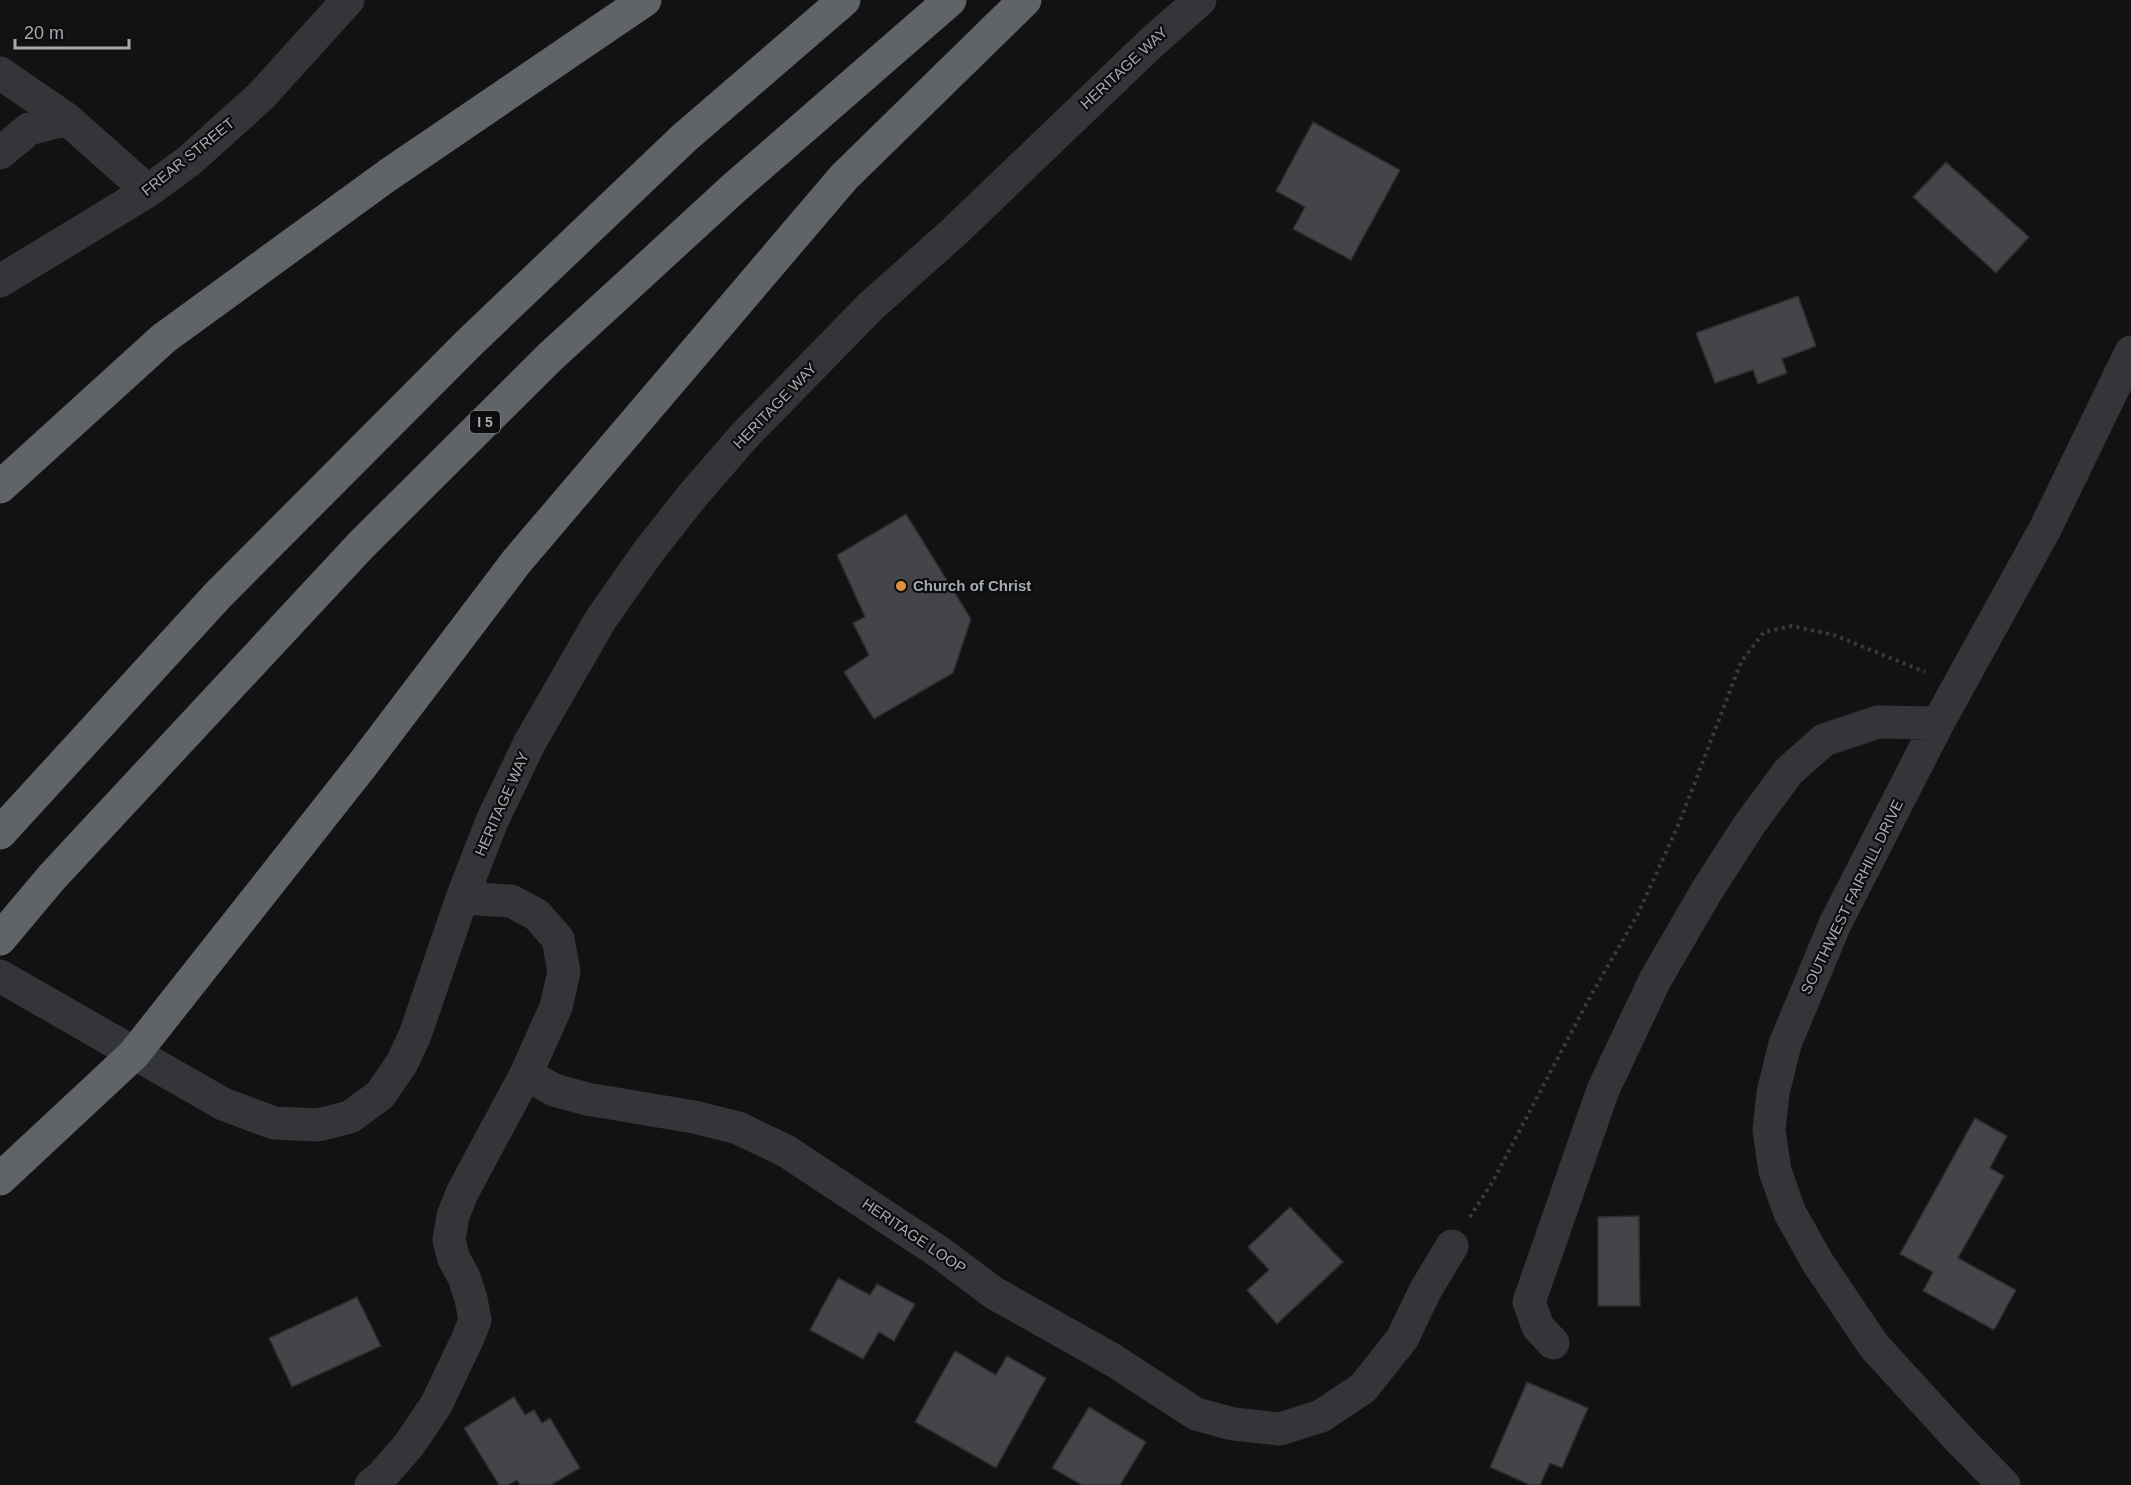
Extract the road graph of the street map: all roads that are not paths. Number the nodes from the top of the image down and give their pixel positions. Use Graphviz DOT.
graph roads {
  1 [pos="348,0"];
  2 [pos="645,0"];
  3 [pos="844,0"];
  4 [pos="950,0"];
  5 [pos="1025,0"];
  6 [pos="1200,0"];
  7 [pos="0,73"];
  8 [pos="67,119"];
  9 [pos="0,153"];
  10 [pos="148,191"];
  11 [pos="0,281"];
  12 [pos="2131,352"];
  13 [pos="0,487"];
  14 [pos="1938,723"];
  15 [pos="0,833"];
  16 [pos="462,898"];
  17 [pos="0,939"];
  18 [pos="0,976"];
  19 [pos="134,1054"];
  20 [pos="526,1074"];
  21 [pos="0,1179"];
  22 [pos="1452,1246"];
  23 [pos="1553,1343"];
  24 [pos="371,1485"];
  25 [pos="2004,1485"];
  1 -- 10 [label="street, FREAR STREET"];
  2 -- 13 [label="highway"];
  3 -- 15 [label="highway"];
  4 -- 17 [label="highway, I 5"];
  5 -- 19 [label="highway"];
  6 -- 16 [label="street, HERITAGE WAY"];
  7 -- 8 [label="street"];
  8 -- 9 [label="street"];
  8 -- 10 [label="street"];
  10 -- 11 [label="street, FREAR STREET"];
  12 -- 14 [label="street, SOUTHWEST FAIRHILL DRIVE"];
  14 -- 23 [label="street"];
  14 -- 25 [label="street, SOUTHWEST FAIRHILL DRIVE"];
  16 -- 19 [label="street, HERITAGE WAY"];
  16 -- 20 [label="street"];
  18 -- 19 [label="street, HERITAGE WAY"];
  19 -- 21 [label="highway"];
  20 -- 22 [label="street, HERITAGE LOOP"];
  20 -- 24 [label="street"];
}
